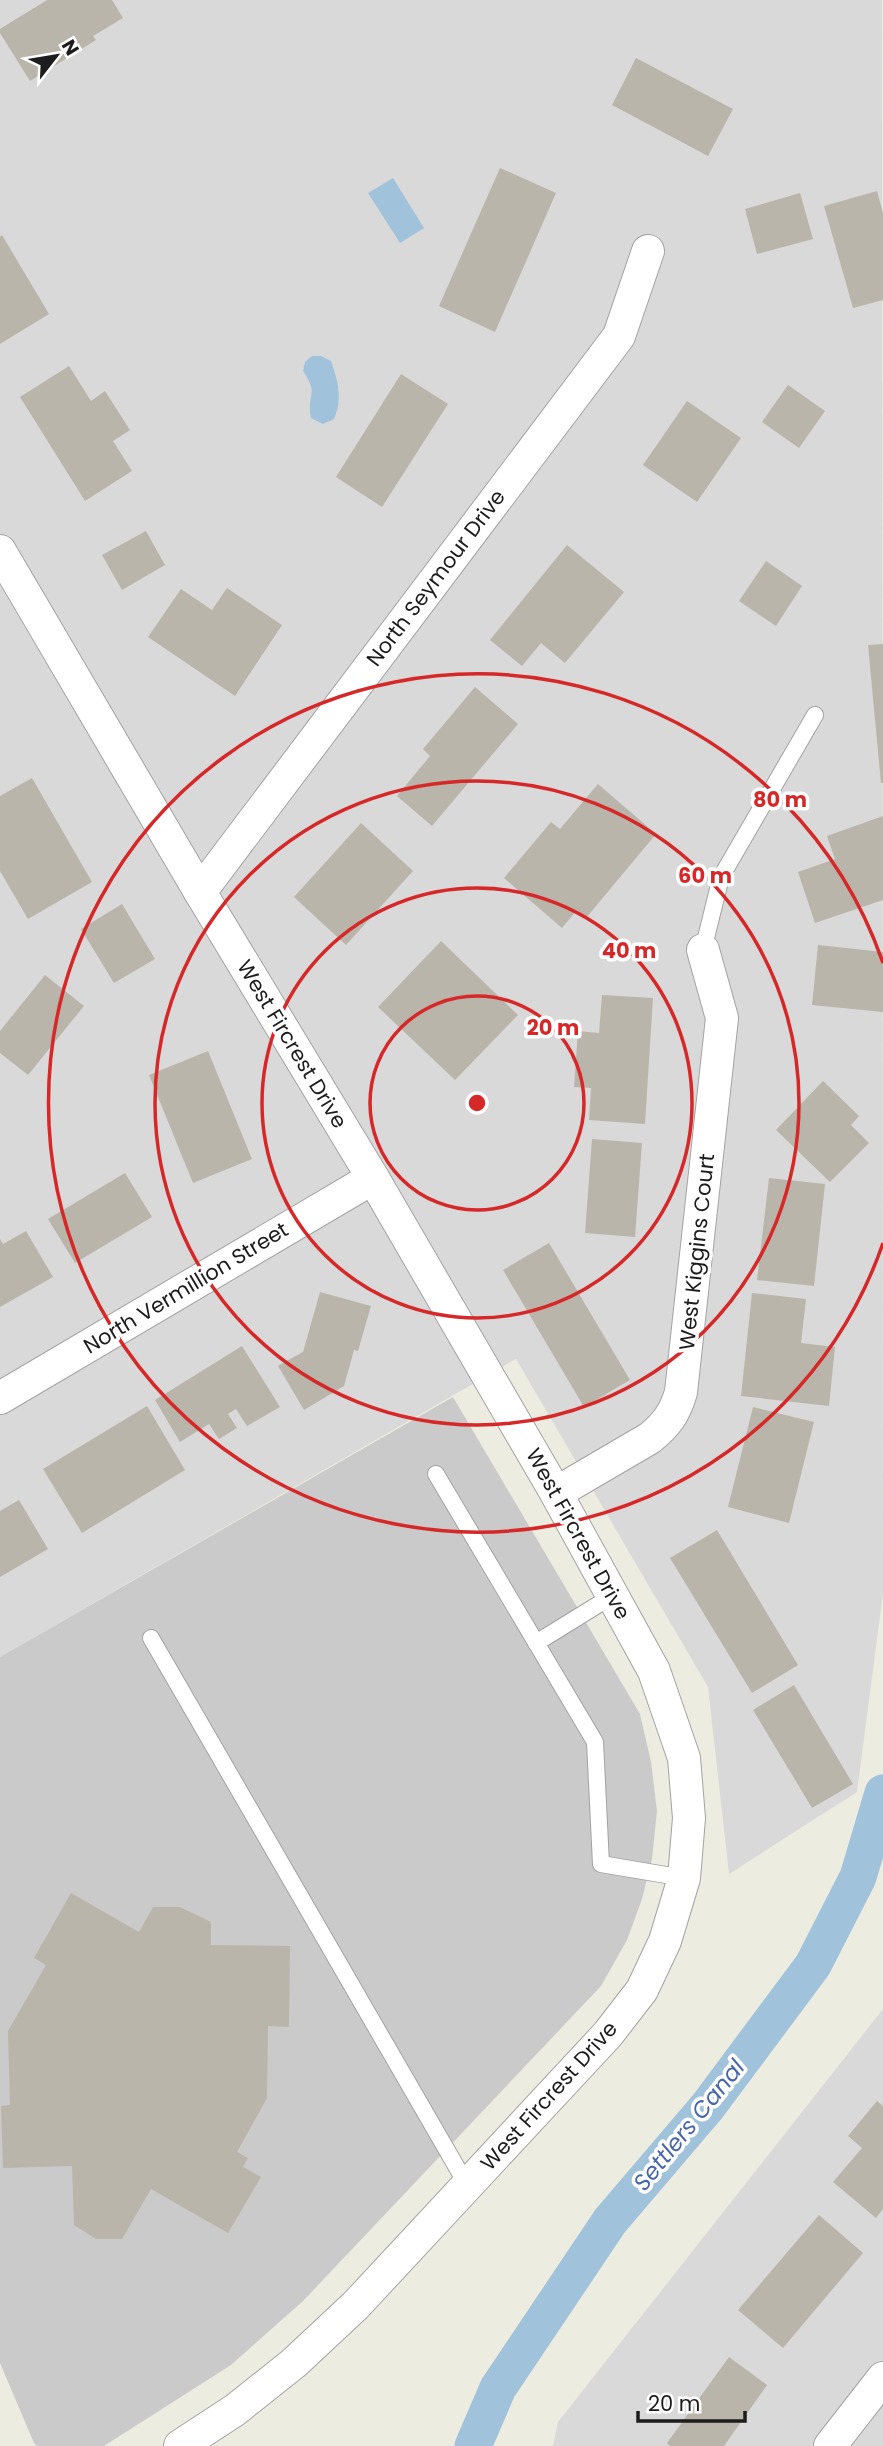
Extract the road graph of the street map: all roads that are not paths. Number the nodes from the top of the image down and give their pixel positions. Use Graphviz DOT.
graph roads {
  1 [pos="648,251"];
  2 [pos="0,551"];
  3 [pos="816,715"];
  4 [pos="200,892"];
  5 [pos="703,950"];
  6 [pos="373,1178"];
  7 [pos="0,1398"];
  8 [pos="436,1474"];
  9 [pos="556,1493"];
  10 [pos="612,1597"];
  11 [pos="151,1638"];
  12 [pos="536,1643"];
  13 [pos="684,1878"];
  14 [pos="467,2185"];
  15 [pos="883,2378"];
  16 [pos="180,2446"];
  17 [pos="830,2446"];
  1 -- 4 [label="street, North Seymour Drive"];
  2 -- 4 [label="street, West Fircrest Drive"];
  3 -- 5 [label="lane"];
  4 -- 6 [label="street, West Fircrest Drive"];
  5 -- 9 [label="street, West Kiggins Court"];
  6 -- 7 [label="street, North Vermillion Street"];
  6 -- 9 [label="street, West Fircrest Drive"];
  8 -- 12 [label="lane"];
  9 -- 10 [label="street, West Fircrest Drive"];
  10 -- 12 [label="lane"];
  10 -- 13 [label="street, West Fircrest Drive"];
  11 -- 14 [label="lane"];
  12 -- 13 [label="lane"];
  13 -- 14 [label="street, West Fircrest Drive"];
  14 -- 16 [label="street, West Fircrest Drive"];
  15 -- 17 [label="street"];
}
